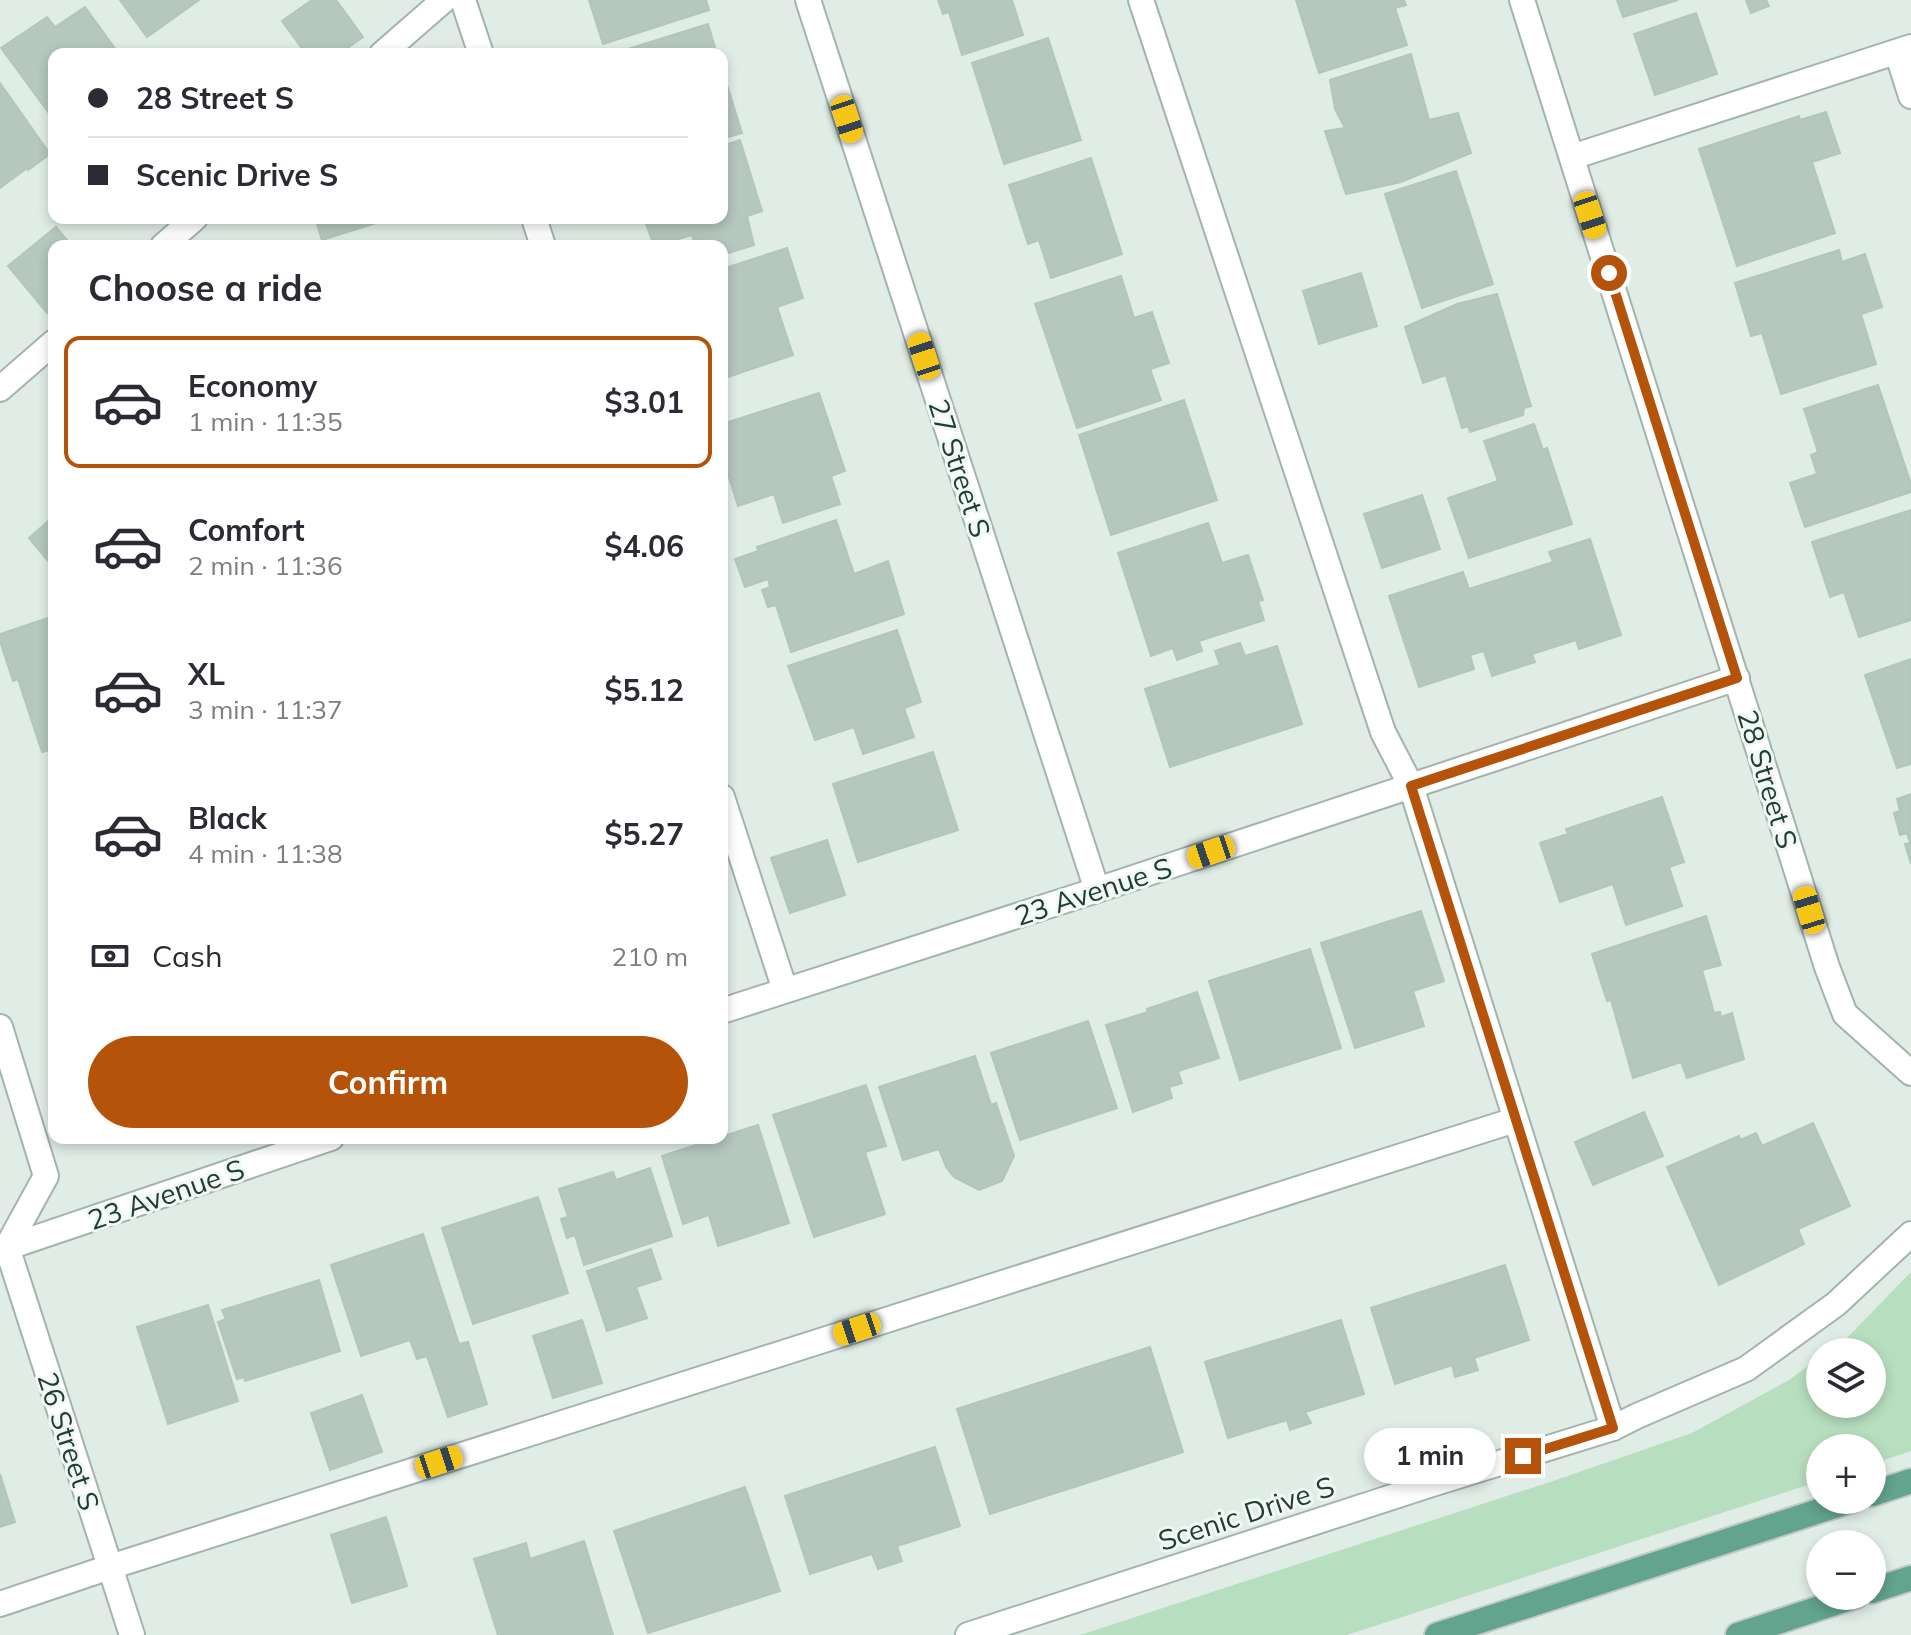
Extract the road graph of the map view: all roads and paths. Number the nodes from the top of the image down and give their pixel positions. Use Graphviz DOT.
graph roads {
  1 [pos="444,0"];
  2 [pos="463,0"];
  3 [pos="808,0"];
  4 [pos="1141,0"];
  5 [pos="1522,0"];
  6 [pos="389,48"];
  7 [pos="479,48"];
  8 [pos="1904,49"];
  9 [pos="1911,96"];
  10 [pos="1572,157"];
  11 [pos="188,224"];
  12 [pos="170,240"];
  13 [pos="48,347"];
  14 [pos="0,389"];
  15 [pos="1737,678"];
  16 [pos="1411,786"];
  17 [pos="728,815"];
  18 [pos="1097,890"];
  19 [pos="785,990"];
  20 [pos="728,1009"];
  21 [pos="0,1027"];
  22 [pos="1911,1073"];
  23 [pos="1515,1120"];
  24 [pos="313,1144"];
  25 [pos="1911,1234"];
  26 [pos="4,1248"];
  27 [pos="1613,1428"];
  28 [pos="1911,1481"];
  29 [pos="1886,1489"];
  30 [pos="1810,1514"];
  31 [pos="110,1567"];
  32 [pos="1911,1578"];
  33 [pos="1886,1586"];
  34 [pos="0,1604"];
  35 [pos="1814,1610"];
  36 [pos="132,1635"];
  37 [pos="968,1635"];
  38 [pos="1437,1635"];
  39 [pos="1738,1635"];
  1 -- 6 [label="street"];
  2 -- 7 [label="street"];
  3 -- 18 [label="street, 27 Street S"];
  4 -- 16 [label="street"];
  5 -- 10 [label="street, 28 Street S"];
  8 -- 9 [label="street"];
  8 -- 10 [label="street"];
  10 -- 15 [label="street, 28 Street S"];
  11 -- 12 [label="street"];
  13 -- 14 [label="street"];
  15 -- 16 [label="street, 23 Avenue S"];
  15 -- 22 [label="street, 28 Street S"];
  16 -- 18 [label="street, 23 Avenue S"];
  16 -- 23 [label="street"];
  17 -- 19 [label="street"];
  18 -- 19 [label="street, 23 Avenue S"];
  19 -- 20 [label="street, 23 Avenue S"];
  21 -- 26 [label="street"];
  23 -- 27 [label="street"];
  23 -- 31 [label="street"];
  24 -- 26 [label="street, 23 Avenue S"];
  25 -- 27 [label="street, Scenic Drive S"];
  26 -- 31 [label="street, 26 Street S"];
  27 -- 37 [label="street, Scenic Drive S"];
  28 -- 29 [label="main road"];
  30 -- 38 [label="main road"];
  31 -- 34 [label="street"];
  31 -- 36 [label="street, 26 Street S"];
  32 -- 33 [label="main road"];
  35 -- 39 [label="main road"];
}
